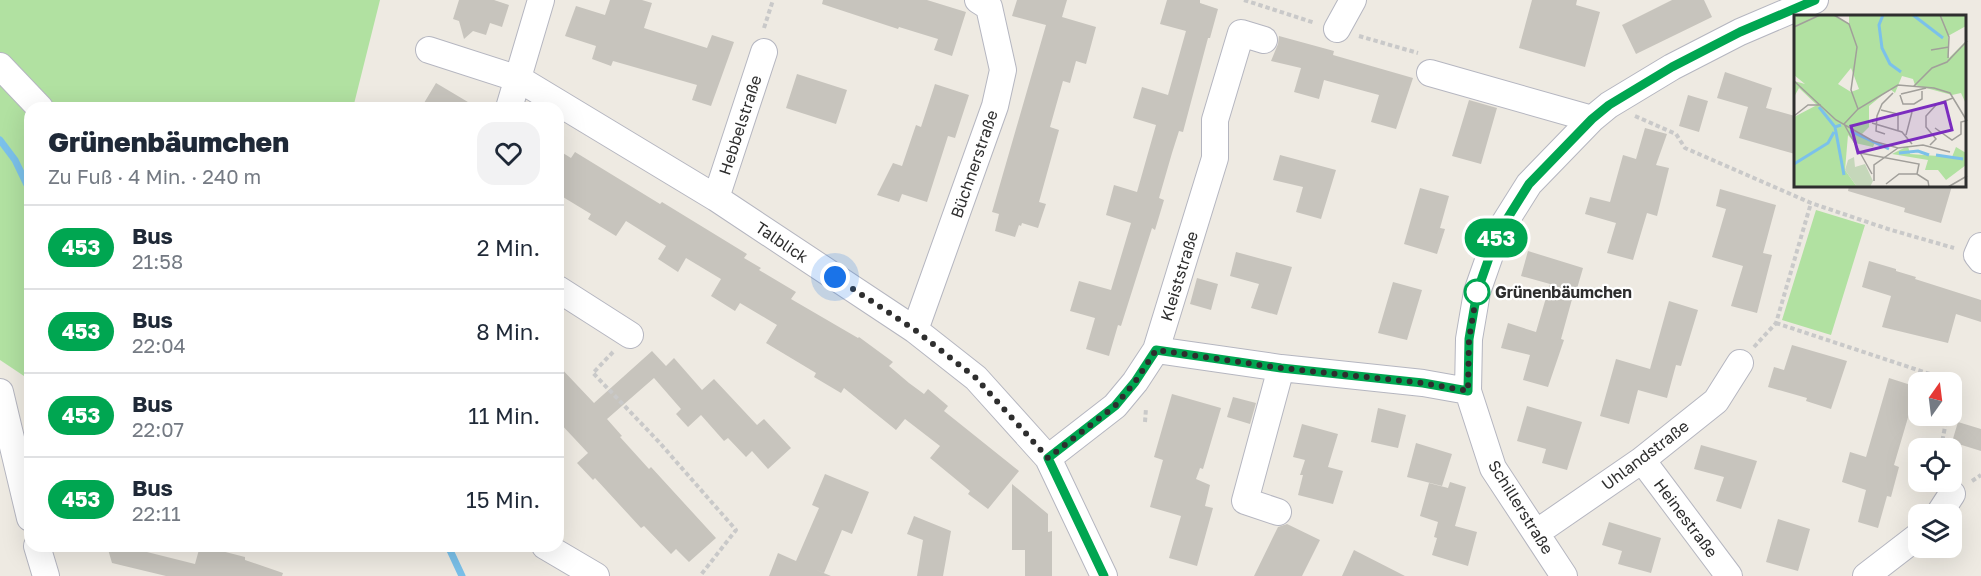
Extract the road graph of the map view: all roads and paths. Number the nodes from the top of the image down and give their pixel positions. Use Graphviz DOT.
graph roads {
  1 [pos="541,0"];
  2 [pos="773,0"];
  3 [pos="978,0"];
  4 [pos="1244,0"];
  5 [pos="1353,0"];
  6 [pos="1815,0"];
  7 [pos="1337,29"];
  8 [pos="1264,40"];
  9 [pos="1372,40"];
  10 [pos="429,50"];
  11 [pos="764,52"];
  12 [pos="1426,64"];
  13 [pos="0,66"];
  14 [pos="519,79"];
  15 [pos="34,102"];
  16 [pos="511,102"];
  17 [pos="557,102"];
  18 [pos="564,106"];
  19 [pos="1600,112"];
  20 [pos="716,198"];
  21 [pos="1811,203"];
  22 [pos="1980,253"];
  23 [pos="564,293"];
  24 [pos="1776,323"];
  25 [pos="915,330"];
  26 [pos="630,335"];
  27 [pos="1156,350"];
  28 [pos="1740,363"];
  29 [pos="1281,368"];
  30 [pos="1925,372"];
  31 [pos="1468,391"];
  32 [pos="0,392"];
  33 [pos="1146,408"];
  34 [pos="1145,422"];
  35 [pos="1048,458"];
  36 [pos="1642,460"];
  37 [pos="24,493"];
  38 [pos="1278,513"];
  39 [pos="1536,534"];
  40 [pos="1908,544"];
  41 [pos="39,552"];
  42 [pos="555,552"];
  43 [pos="46,576"];
  44 [pos="596,576"];
  45 [pos="700,576"];
  46 [pos="1104,576"];
  47 [pos="1564,576"];
  48 [pos="1729,576"];
  49 [pos="1866,576"];
  1 -- 14 [label="street"];
  2 -- 11 [label="path"];
  3 -- 25 [label="street, Büchnerstraße"];
  4 -- 7 [label="path"];
  5 -- 7 [label="street"];
  6 -- 19 [label="street, Schillerstraße"];
  8 -- 27 [label="street, Kleiststraße"];
  9 -- 12 [label="path"];
  10 -- 14 [label="street, Talblick"];
  11 -- 20 [label="street, Hebbelstraße"];
  12 -- 19 [label="street"];
  13 -- 15 [label="street"];
  14 -- 16 [label="street"];
  14 -- 17 [label="street, Talblick"];
  18 -- 20 [label="street, Talblick"];
  19 -- 21 [label="path"];
  19 -- 31 [label="street, Schillerstraße"];
  20 -- 25 [label="street, Talblick"];
  21 -- 22 [label="path"];
  21 -- 24 [label="path"];
  23 -- 26 [label="street"];
  24 -- 28 [label="path"];
  24 -- 30 [label="path"];
  25 -- 35 [label="street, Talblick"];
  26 -- 45 [label="path"];
  27 -- 29 [label="street"];
  27 -- 35 [label="street, Kleiststraße"];
  28 -- 36 [label="street, Uhlandstraße"];
  29 -- 31 [label="street"];
  29 -- 38 [label="street"];
  31 -- 39 [label="street, Schillerstraße"];
  32 -- 37 [label="street"];
  33 -- 34 [label="path"];
  35 -- 46 [label="street, Talblick"];
  36 -- 39 [label="street, Uhlandstraße"];
  36 -- 48 [label="street, Heinestraße"];
  39 -- 47 [label="street, Schillerstraße"];
  40 -- 49 [label="street"];
  41 -- 43 [label="street"];
  42 -- 44 [label="street"];
}
